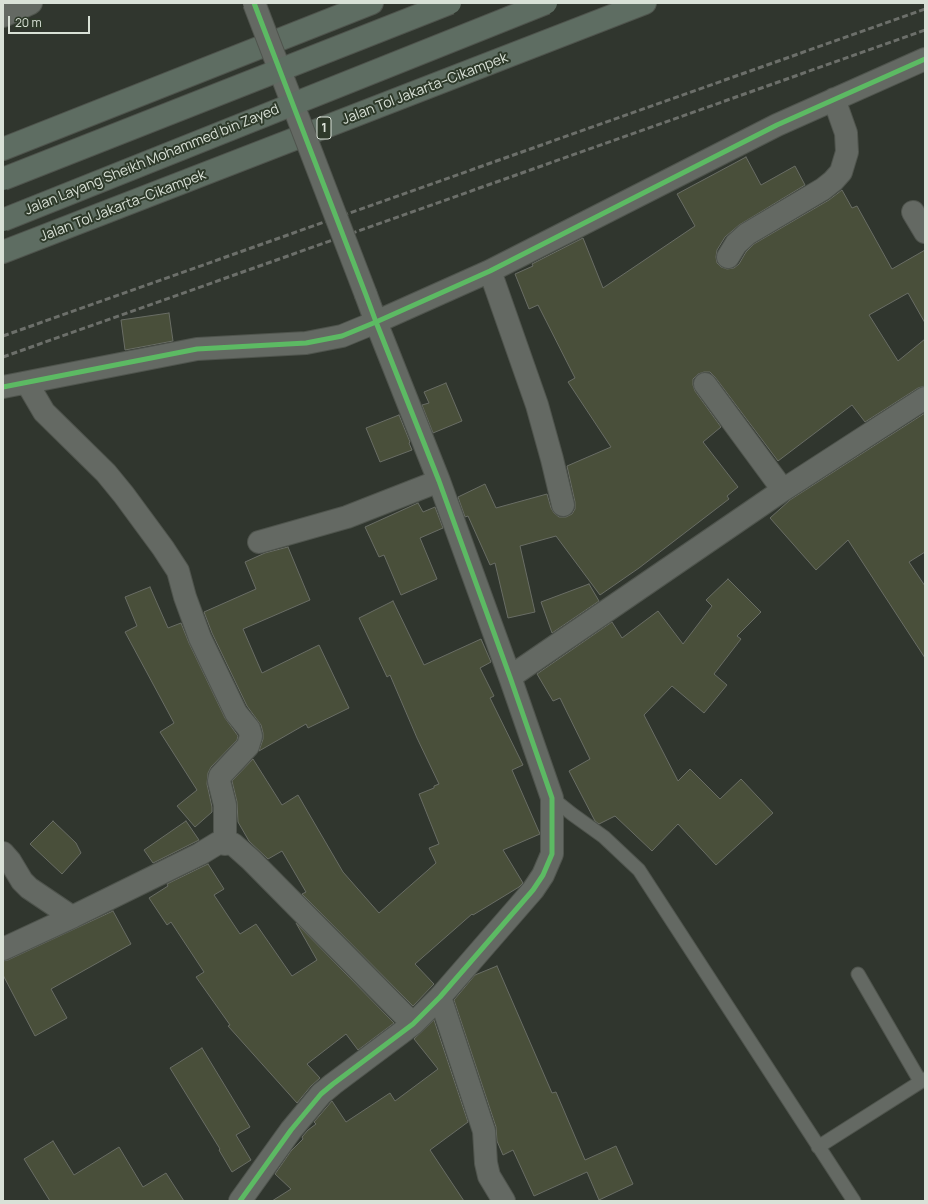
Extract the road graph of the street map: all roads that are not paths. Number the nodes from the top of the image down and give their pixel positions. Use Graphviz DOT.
graph roads {
  1 [pos="31,3"];
  2 [pos="254,3"];
  3 [pos="372,3"];
  4 [pos="450,3"];
  5 [pos="546,3"];
  6 [pos="645,3"];
  7 [pos="3,16"];
  8 [pos="925,59"];
  9 [pos="834,100"];
  10 [pos="3,149"];
  11 [pos="3,179"];
  12 [pos="913,212"];
  13 [pos="3,220"];
  14 [pos="925,232"];
  15 [pos="3,252"];
  16 [pos="728,257"];
  17 [pos="490,272"];
  18 [pos="376,322"];
  19 [pos="27,382"];
  20 [pos="705,384"];
  21 [pos="3,387"];
  22 [pos="925,398"];
  23 [pos="439,481"];
  24 [pos="783,490"];
  25 [pos="563,505"];
  26 [pos="259,542"];
  27 [pos="510,677"];
  28 [pos="552,798"];
  29 [pos="225,844"];
  30 [pos="3,853"];
  31 [pos="72,918"];
  32 [pos="3,949"];
  33 [pos="858,974"];
  34 [pos="440,997"];
  35 [pos="412,1024"];
  36 [pos="923,1080"];
  37 [pos="818,1147"];
  38 [pos="240,1201"];
  39 [pos="504,1201"];
  40 [pos="854,1201"];
  1 -- 7 [label="street"];
  2 -- 18 [label="street, bridge"];
  3 -- 10 [label="highway"];
  4 -- 11 [label="highway, bridge"];
  5 -- 13 [label="highway, Jalan Layang Sheikh Mohammed bin Zayed / 1, bridge"];
  6 -- 15 [label="highway, Jalan Tol Jakarta–Cikampek / 1"];
  8 -- 9 [label="street"];
  9 -- 16 [label="street"];
  9 -- 17 [label="street"];
  12 -- 14 [label="street"];
  17 -- 18 [label="street"];
  17 -- 25 [label="street"];
  18 -- 19 [label="street"];
  18 -- 23 [label="street"];
  19 -- 21 [label="street"];
  19 -- 29 [label="street"];
  20 -- 24 [label="street"];
  22 -- 24 [label="street"];
  23 -- 26 [label="street"];
  23 -- 27 [label="street"];
  24 -- 27 [label="street"];
  27 -- 28 [label="street"];
  28 -- 34 [label="street"];
  28 -- 37 [label="lane"];
  29 -- 31 [label="street"];
  29 -- 35 [label="street"];
  30 -- 31 [label="street"];
  31 -- 32 [label="street"];
  33 -- 36 [label="lane"];
  34 -- 35 [label="street"];
  34 -- 39 [label="street"];
  35 -- 38 [label="street"];
  36 -- 37 [label="lane"];
  37 -- 40 [label="lane"];
}
